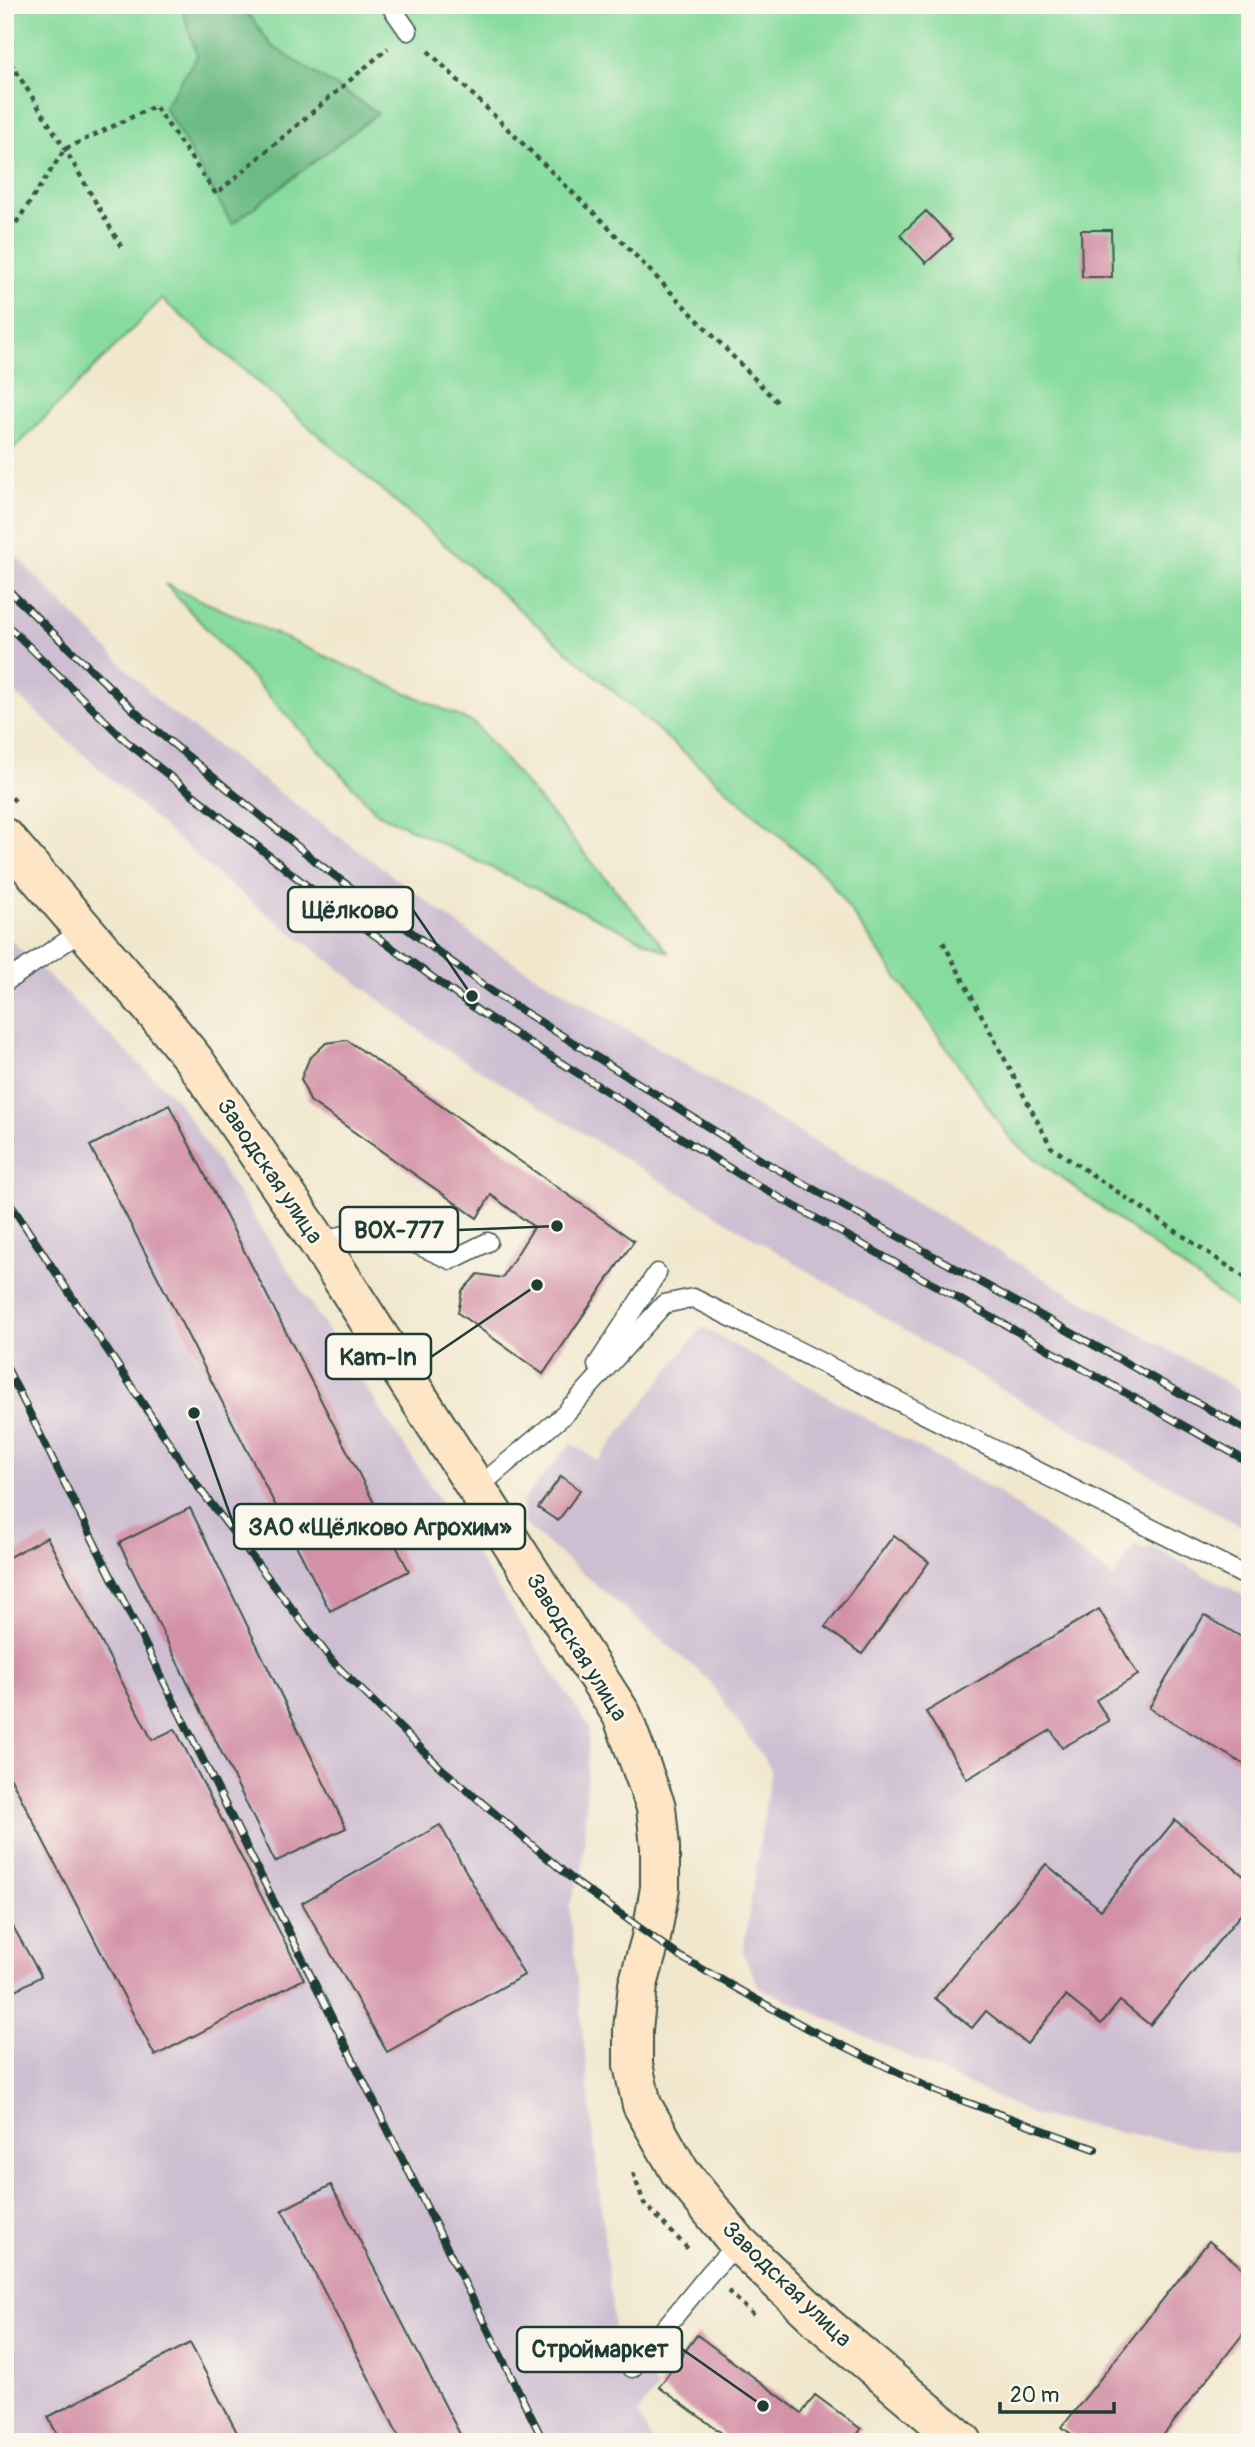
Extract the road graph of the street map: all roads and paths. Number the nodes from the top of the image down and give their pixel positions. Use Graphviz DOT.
graph roads {
  1 [pos="390,5"];
  2 [pos="408,31"];
  3 [pos="5,54"];
  4 [pos="65,149"];
  5 [pos="16,223"];
  6 [pos="122,248"];
  7 [pos="779,404"];
  8 [pos="5,838"];
  9 [pos="85,929"];
  10 [pos="943,942"];
  11 [pos="5,982"];
  12 [pos="488,1242"];
  13 [pos="319,1243"];
  14 [pos="657,1273"];
  15 [pos="1250,1280"];
  16 [pos="565,1414"];
  17 [pos="476,1489"];
  18 [pos="1250,1578"];
  19 [pos="631,2165"];
  20 [pos="738,2243"];
  21 [pos="710,2273"];
  22 [pos="763,2322"];
  23 [pos="632,2368"];
  24 [pos="963,2442"];
  1 -- 2 [label="lane"];
  2 -- 4 [label="path"];
  2 -- 7 [label="path"];
  3 -- 4 [label="path"];
  4 -- 5 [label="path"];
  4 -- 6 [label="path"];
  8 -- 9 [label="main road, Заводская улица"];
  9 -- 11 [label="lane"];
  9 -- 13 [label="main road, Заводская улица"];
  10 -- 15 [label="path"];
  12 -- 13 [label="lane"];
  13 -- 17 [label="main road, Заводская улица"];
  14 -- 16 [label="lane"];
  16 -- 17 [label="lane"];
  16 -- 18 [label="lane"];
  17 -- 20 [label="main road, Заводская улица"];
  19 -- 21 [label="path"];
  20 -- 21 [label="lane"];
  20 -- 24 [label="main road, Заводская улица"];
  21 -- 22 [label="path"];
  21 -- 23 [label="lane"];
}
